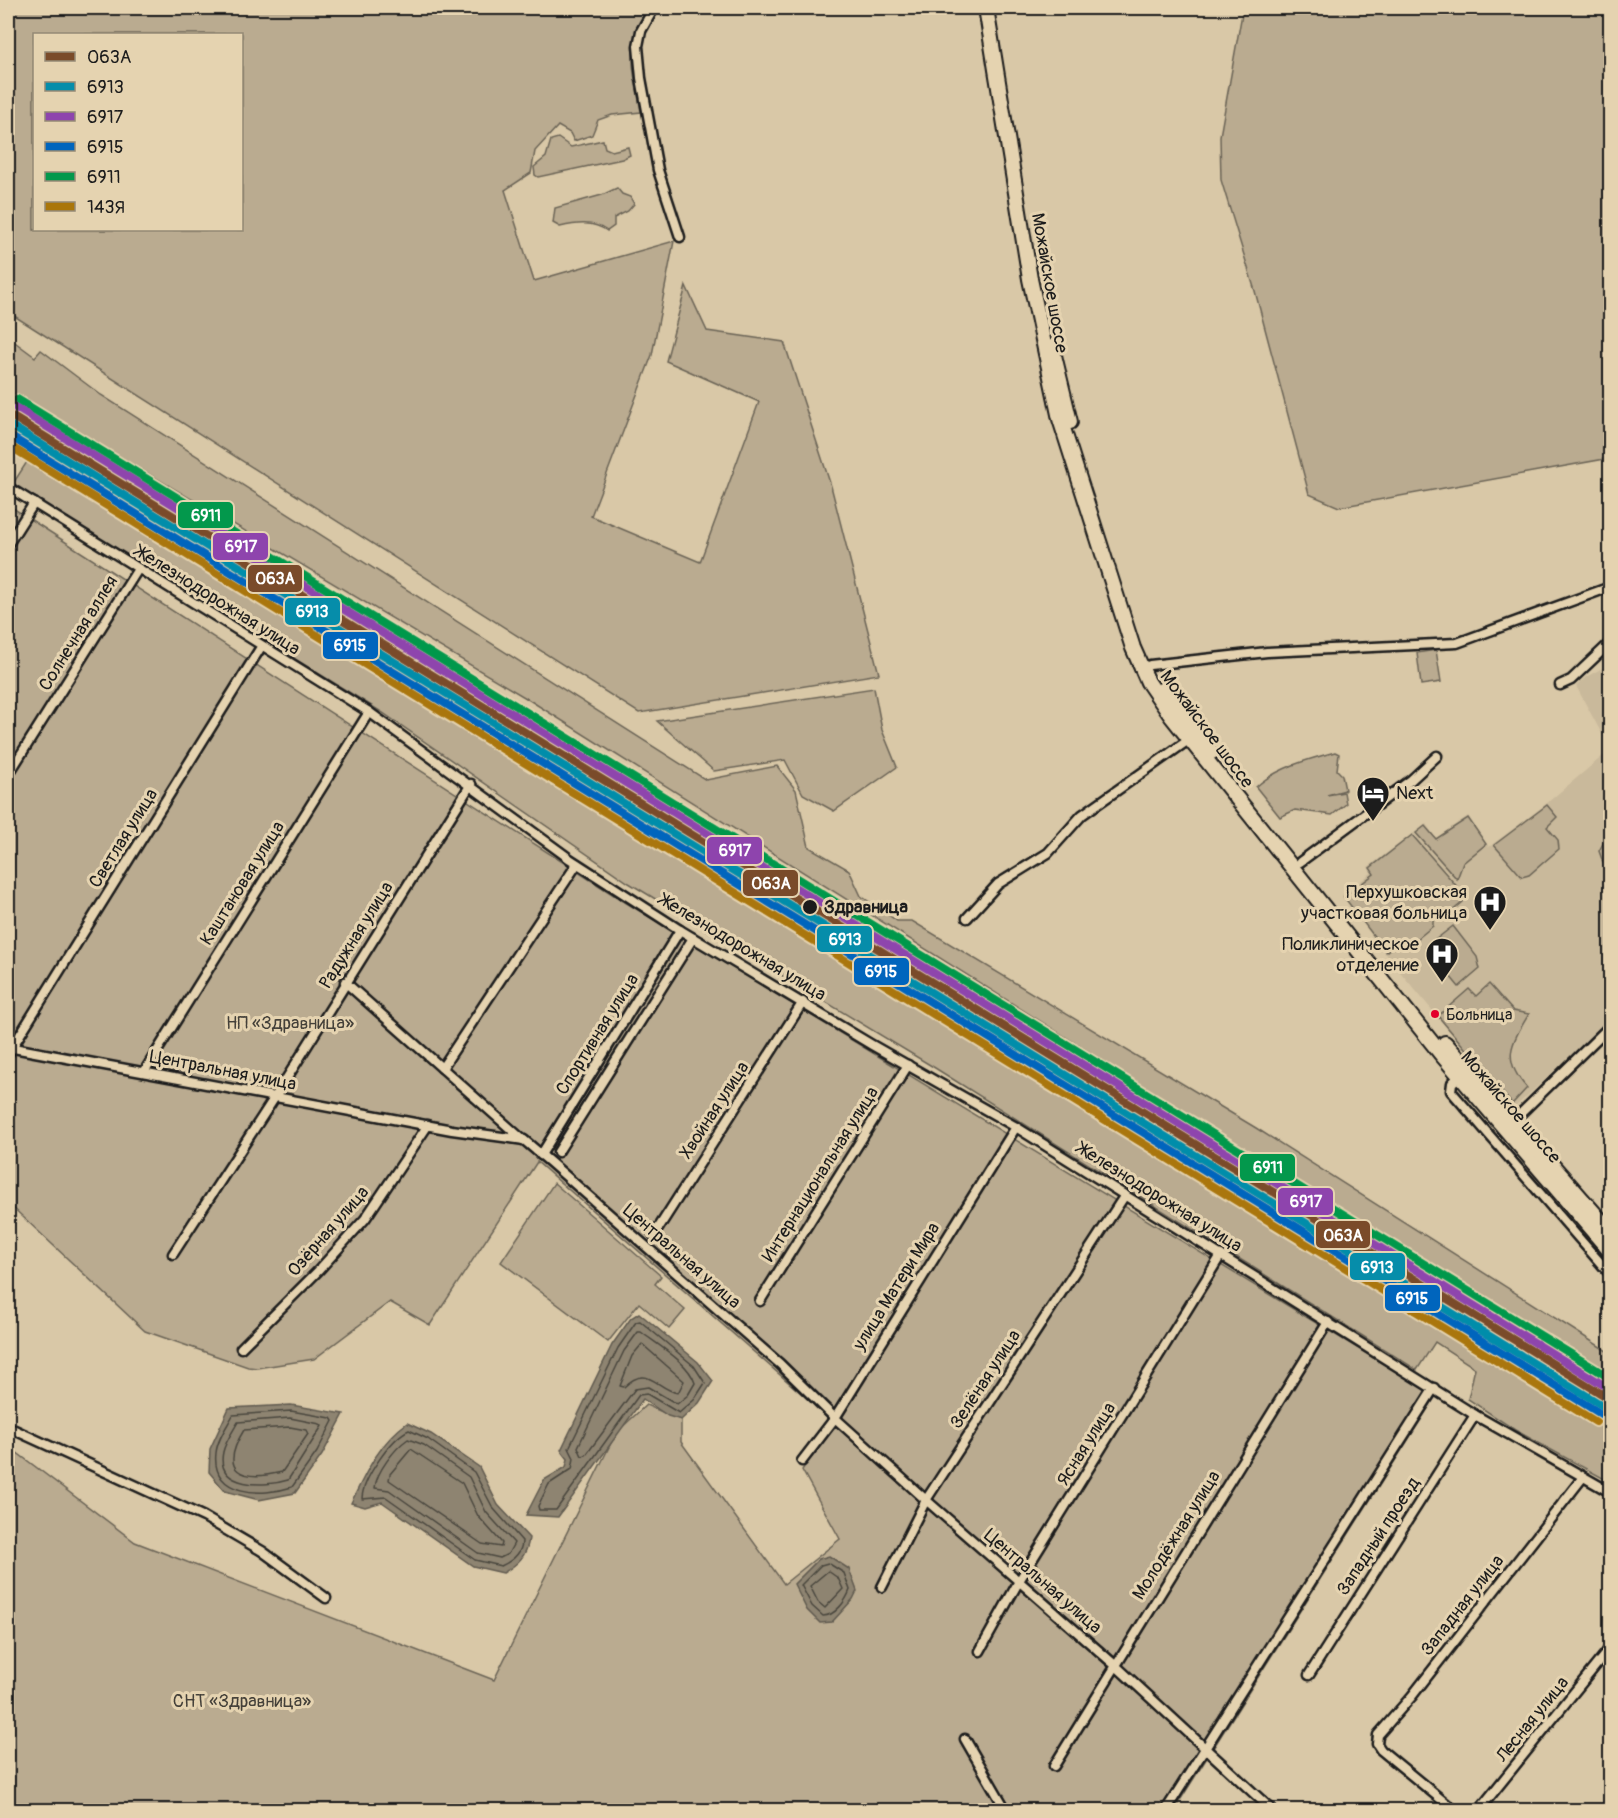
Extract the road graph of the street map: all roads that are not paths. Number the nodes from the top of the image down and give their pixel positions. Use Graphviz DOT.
graph roads {
  1 [pos="654,8"];
  2 [pos="986,8"];
  3 [pos="996,8"];
  4 [pos="680,237"];
  5 [pos="8,487"];
  6 [pos="34,503"];
  7 [pos="8,544"];
  8 [pos="138,569"];
  9 [pos="1611,587"];
  10 [pos="1611,643"];
  11 [pos="261,647"];
  12 [pos="1150,665"];
  13 [pos="1560,685"];
  14 [pos="369,712"];
  15 [pos="1190,739"];
  16 [pos="1437,756"];
  17 [pos="8,776"];
  18 [pos="471,784"];
  19 [pos="1300,862"];
  20 [pos="577,864"];
  21 [pos="967,918"];
  22 [pos="680,930"];
  23 [pos="693,938"];
  24 [pos="345,982"];
  25 [pos="803,1002"];
  26 [pos="1611,1026"];
  27 [pos="9,1049"];
  28 [pos="908,1065"];
  29 [pos="442,1068"];
  30 [pos="144,1072"];
  31 [pos="1460,1076"];
  32 [pos="275,1097"];
  33 [pos="1513,1121"];
  34 [pos="428,1125"];
  35 [pos="1016,1127"];
  36 [pos="524,1140"];
  37 [pos="558,1152"];
  38 [pos="541,1155"];
  39 [pos="1125,1195"];
  40 [pos="1611,1231"];
  41 [pos="654,1235"];
  42 [pos="1611,1251"];
  43 [pos="172,1254"];
  44 [pos="1221,1255"];
  45 [pos="1611,1275"];
  46 [pos="760,1301"];
  47 [pos="1328,1322"];
  48 [pos="241,1348"];
  49 [pos="1434,1388"];
  50 [pos="1475,1415"];
  51 [pos="835,1418"];
  52 [pos="8,1427"];
  53 [pos="802,1461"];
  54 [pos="1583,1477"];
  55 [pos="1611,1492"];
  56 [pos="926,1500"];
  57 [pos="1019,1581"];
  58 [pos="882,1587"];
  59 [pos="327,1598"];
  60 [pos="1611,1648"];
  61 [pos="980,1651"];
  62 [pos="1115,1665"];
  63 [pos="1309,1675"];
  64 [pos="965,1739"];
  65 [pos="1206,1750"];
  66 [pos="1054,1767"];
  67 [pos="1006,1810"];
  68 [pos="1166,1810"];
  69 [pos="1272,1810"];
  70 [pos="1454,1810"];
  71 [pos="1479,1810"];
  1 -- 4 [label="street"];
  2 -- 15 [label="main road, Можайское шоссе"];
  3 -- 12 [label="main road, Можайское шоссе"];
  5 -- 6 [label="street, Железнодорожная улица"];
  6 -- 7 [label="street"];
  6 -- 8 [label="street, Железнодорожная улица"];
  8 -- 11 [label="street, Железнодорожная улица"];
  8 -- 17 [label="street, Солнечная аллея"];
  9 -- 12 [label="street"];
  10 -- 13 [label="street"];
  11 -- 14 [label="street, Железнодорожная улица"];
  11 -- 27 [label="street, Светлая улица"];
  12 -- 19 [label="main road, Можайское шоссе"];
  14 -- 18 [label="street, Железнодорожная улица"];
  14 -- 30 [label="street, Каштановая улица"];
  15 -- 21 [label="street"];
  15 -- 31 [label="main road, Можайское шоссе"];
  16 -- 19 [label="street"];
  18 -- 20 [label="street, Железнодорожная улица"];
  18 -- 24 [label="street, Радужная улица"];
  19 -- 33 [label="main road, Можайское шоссе"];
  20 -- 22 [label="street, Железнодорожная улица"];
  20 -- 29 [label="street"];
  22 -- 23 [label="street, Железнодорожная улица"];
  22 -- 38 [label="street, Спортивная улица"];
  23 -- 25 [label="street, Железнодорожная улица"];
  23 -- 37 [label="street"];
  24 -- 29 [label="street"];
  24 -- 32 [label="street, Радужная улица"];
  25 -- 28 [label="street, Железнодорожная улица"];
  25 -- 41 [label="street, Хвойная улица"];
  26 -- 33 [label="street"];
  27 -- 30 [label="street, Центральная улица"];
  28 -- 35 [label="street, Железнодорожная улица"];
  28 -- 46 [label="street, Интернациональная улица"];
  29 -- 36 [label="street"];
  30 -- 32 [label="street, Центральная улица"];
  31 -- 42 [label="main road, Можайское шоссе"];
  31 -- 45 [label="street"];
  32 -- 34 [label="street, Центральная улица"];
  32 -- 43 [label="street, Радужная улица"];
  33 -- 40 [label="main road, Можайское шоссе"];
  34 -- 36 [label="street, Центральная улица"];
  34 -- 48 [label="street, Озёрная улица"];
  35 -- 39 [label="street, Железнодорожная улица"];
  35 -- 51 [label="street, улица Матери Мира"];
  36 -- 38 [label="street, Центральная улица"];
  38 -- 51 [label="street, Центральная улица"];
  39 -- 44 [label="street, Железнодорожная улица"];
  39 -- 56 [label="street, Зелёная улица"];
  44 -- 47 [label="street, Железнодорожная улица"];
  44 -- 57 [label="street, Ясная улица"];
  47 -- 49 [label="street, Железнодорожная улица"];
  47 -- 62 [label="street, Молодёжная улица"];
  49 -- 50 [label="street, Железнодорожная улица"];
  49 -- 65 [label="street"];
  50 -- 54 [label="street, Железнодорожная улица"];
  50 -- 63 [label="street, Западный проезд"];
  51 -- 53 [label="street, улица Матери Мира"];
  51 -- 56 [label="street, Центральная улица"];
  52 -- 59 [label="street"];
  54 -- 55 [label="street, Железнодорожная улица"];
  54 -- 70 [label="street, Западная улица"];
  56 -- 57 [label="street, Центральная улица"];
  56 -- 58 [label="street, Зелёная улица"];
  57 -- 61 [label="street, Ясная улица"];
  57 -- 62 [label="street, Центральная улица"];
  60 -- 71 [label="street, Лесная улица"];
  62 -- 65 [label="street, Центральная улица"];
  62 -- 66 [label="street, Молодёжная улица"];
  64 -- 67 [label="street"];
  65 -- 68 [label="street"];
  65 -- 69 [label="street, Центральная улица"];
}
